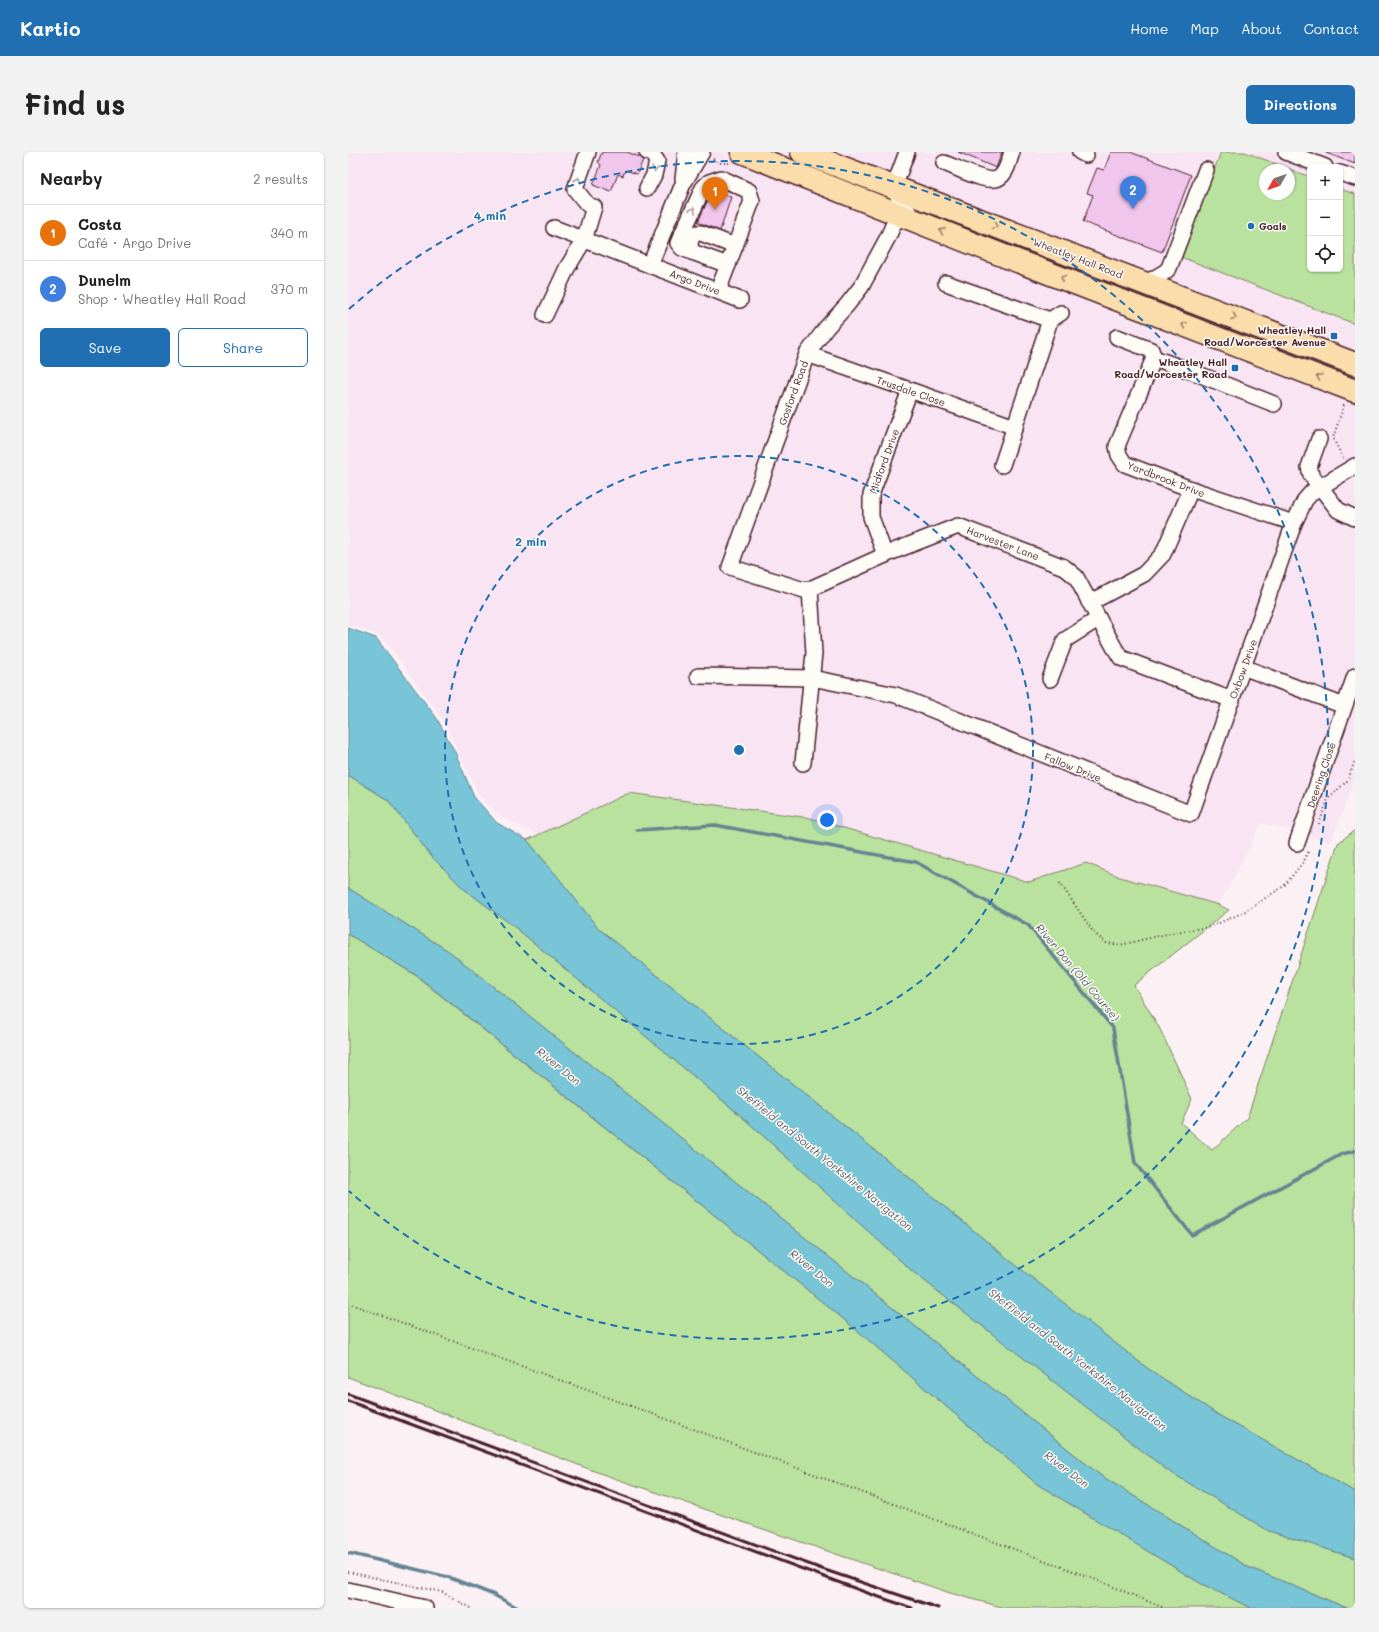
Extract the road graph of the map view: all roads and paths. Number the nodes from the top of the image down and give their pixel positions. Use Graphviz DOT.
graph roads {
  1 [pos="588,152"];
  2 [pos="647,152"];
  3 [pos="686,152"];
  4 [pos="702,152"];
  5 [pos="742,152"];
  6 [pos="792,152"];
  7 [pos="802,152"];
  8 [pos="908,152"];
  9 [pos="1012,152"];
  10 [pos="1286,152"];
  11 [pos="944,163"];
  12 [pos="1317,164"];
  13 [pos="1206,170"];
  14 [pos="1343,174"];
  15 [pos="1355,178"];
  16 [pos="683,184"];
  17 [pos="894,187"];
  18 [pos="646,188"];
  19 [pos="907,218"];
  20 [pos="554,228"];
  21 [pos="584,240"];
  22 [pos="735,246"];
  23 [pos="692,252"];
  24 [pos="650,265"];
  25 [pos="728,265"];
  26 [pos="1168,268"];
  27 [pos="946,283"];
  28 [pos="1146,283"];
  29 [pos="718,291"];
  30 [pos="1185,298"];
  31 [pos="740,300"];
  32 [pos="545,315"];
  33 [pos="1117,337"];
  34 [pos="807,354"];
  35 [pos="1154,358"];
  36 [pos="1355,364"];
  37 [pos="910,390"];
  38 [pos="1350,398"];
  39 [pos="1274,404"];
  40 [pos="1015,427"];
  41 [pos="1319,440"];
  42 [pos="1349,462"];
  43 [pos="1002,465"];
  44 [pos="1319,486"];
  45 [pos="1191,489"];
  46 [pos="1355,518"];
  47 [pos="1294,524"];
  48 [pos="885,555"];
  49 [pos="810,589"];
  50 [pos="1089,602"];
  51 [pos="1098,619"];
  52 [pos="1243,668"];
  53 [pos="698,676"];
  54 [pos="1355,676"];
  55 [pos="812,678"];
  56 [pos="1050,679"];
  57 [pos="1232,700"];
  58 [pos="1344,706"];
  59 [pos="1355,760"];
  60 [pos="803,763"];
  61 [pos="1191,814"];
  62 [pos="1319,826"];
  63 [pos="1304,845"];
  64 [pos="1060,882"];
  65 [pos="348,1303"];
  66 [pos="348,1572"];
  67 [pos="348,1590"];
  68 [pos="425,1608"];
  69 [pos="471,1608"];
  70 [pos="1164,1608"];
  21 -- 1 [label="street, one-way"];
  2 -- 18 [label="street, one-way"];
  3 -- 16 [label="street"];
  4 -- 16 [label="street"];
  5 -- 19 [label="highway"];
  6 -- 19 [label="highway"];
  7 -- 17 [label="highway, Wheatley Hall Road"];
  8 -- 17 [label="street"];
  9 -- 11 [label="street"];
  10 -- 12 [label="street"];
  13 -- 26 [label="street"];
  14 -- 15 [label="street"];
  16 -- 24 [label="street"];
  17 -- 19 [label="street"];
  17 -- 28 [label="highway, Wheatley Hall Road, one-way"];
  19 -- 34 [label="street, Gosford Road"];
  38 -- 19 [label="highway, one-way"];
  20 -- 21 [label="street, Argo Drive"];
  21 -- 24 [label="street, Argo Drive"];
  21 -- 32 [label="street"];
  22 -- 23 [label="street"];
  23 -- 22 [label="street, one-way"];
  22 -- 25 [label="street"];
  23 -- 25 [label="street"];
  24 -- 29 [label="street, Argo Drive"];
  25 -- 29 [label="street"];
  26 -- 28 [label="street"];
  26 -- 30 [label="street"];
  27 -- 40 [label="street"];
  28 -- 30 [label="highway, Wheatley Hall Road"];
  29 -- 31 [label="street, Argo Drive"];
  30 -- 36 [label="highway, Wheatley Hall Road, one-way"];
  33 -- 35 [label="street"];
  34 -- 37 [label="street, Trusdale Close"];
  34 -- 49 [label="street, Gosford Road"];
  35 -- 39 [label="street"];
  35 -- 45 [label="street, Yardbrook Drive"];
  37 -- 40 [label="street, Trusdale Close"];
  37 -- 48 [label="street, Midford Drive"];
  38 -- 42 [label="path"];
  40 -- 43 [label="street"];
  41 -- 44 [label="street"];
  42 -- 44 [label="street, Oxbow Drive"];
  44 -- 46 [label="street"];
  44 -- 47 [label="street, Oxbow Drive"];
  45 -- 47 [label="street, Yardbrook Drive"];
  45 -- 50 [label="street"];
  47 -- 52 [label="street, Oxbow Drive"];
  48 -- 49 [label="street, Harvester Lane"];
  48 -- 50 [label="street, Harvester Lane"];
  49 -- 55 [label="street"];
  50 -- 51 [label="street, Harvester Lane"];
  51 -- 56 [label="street"];
  51 -- 57 [label="street, Harvester Lane"];
  52 -- 57 [label="street, Oxbow Drive"];
  52 -- 58 [label="street"];
  53 -- 55 [label="street, Fallow Drive"];
  54 -- 58 [label="street, Deering Close"];
  55 -- 60 [label="street"];
  55 -- 61 [label="street, Fallow Drive"];
  57 -- 61 [label="street, Oxbow Drive"];
  58 -- 63 [label="street, Deering Close"];
  59 -- 62 [label="path"];
  63 -- 64 [label="path"];
  65 -- 70 [label="path"];
  66 -- 69 [label="path"];
  67 -- 68 [label="street"];
}
